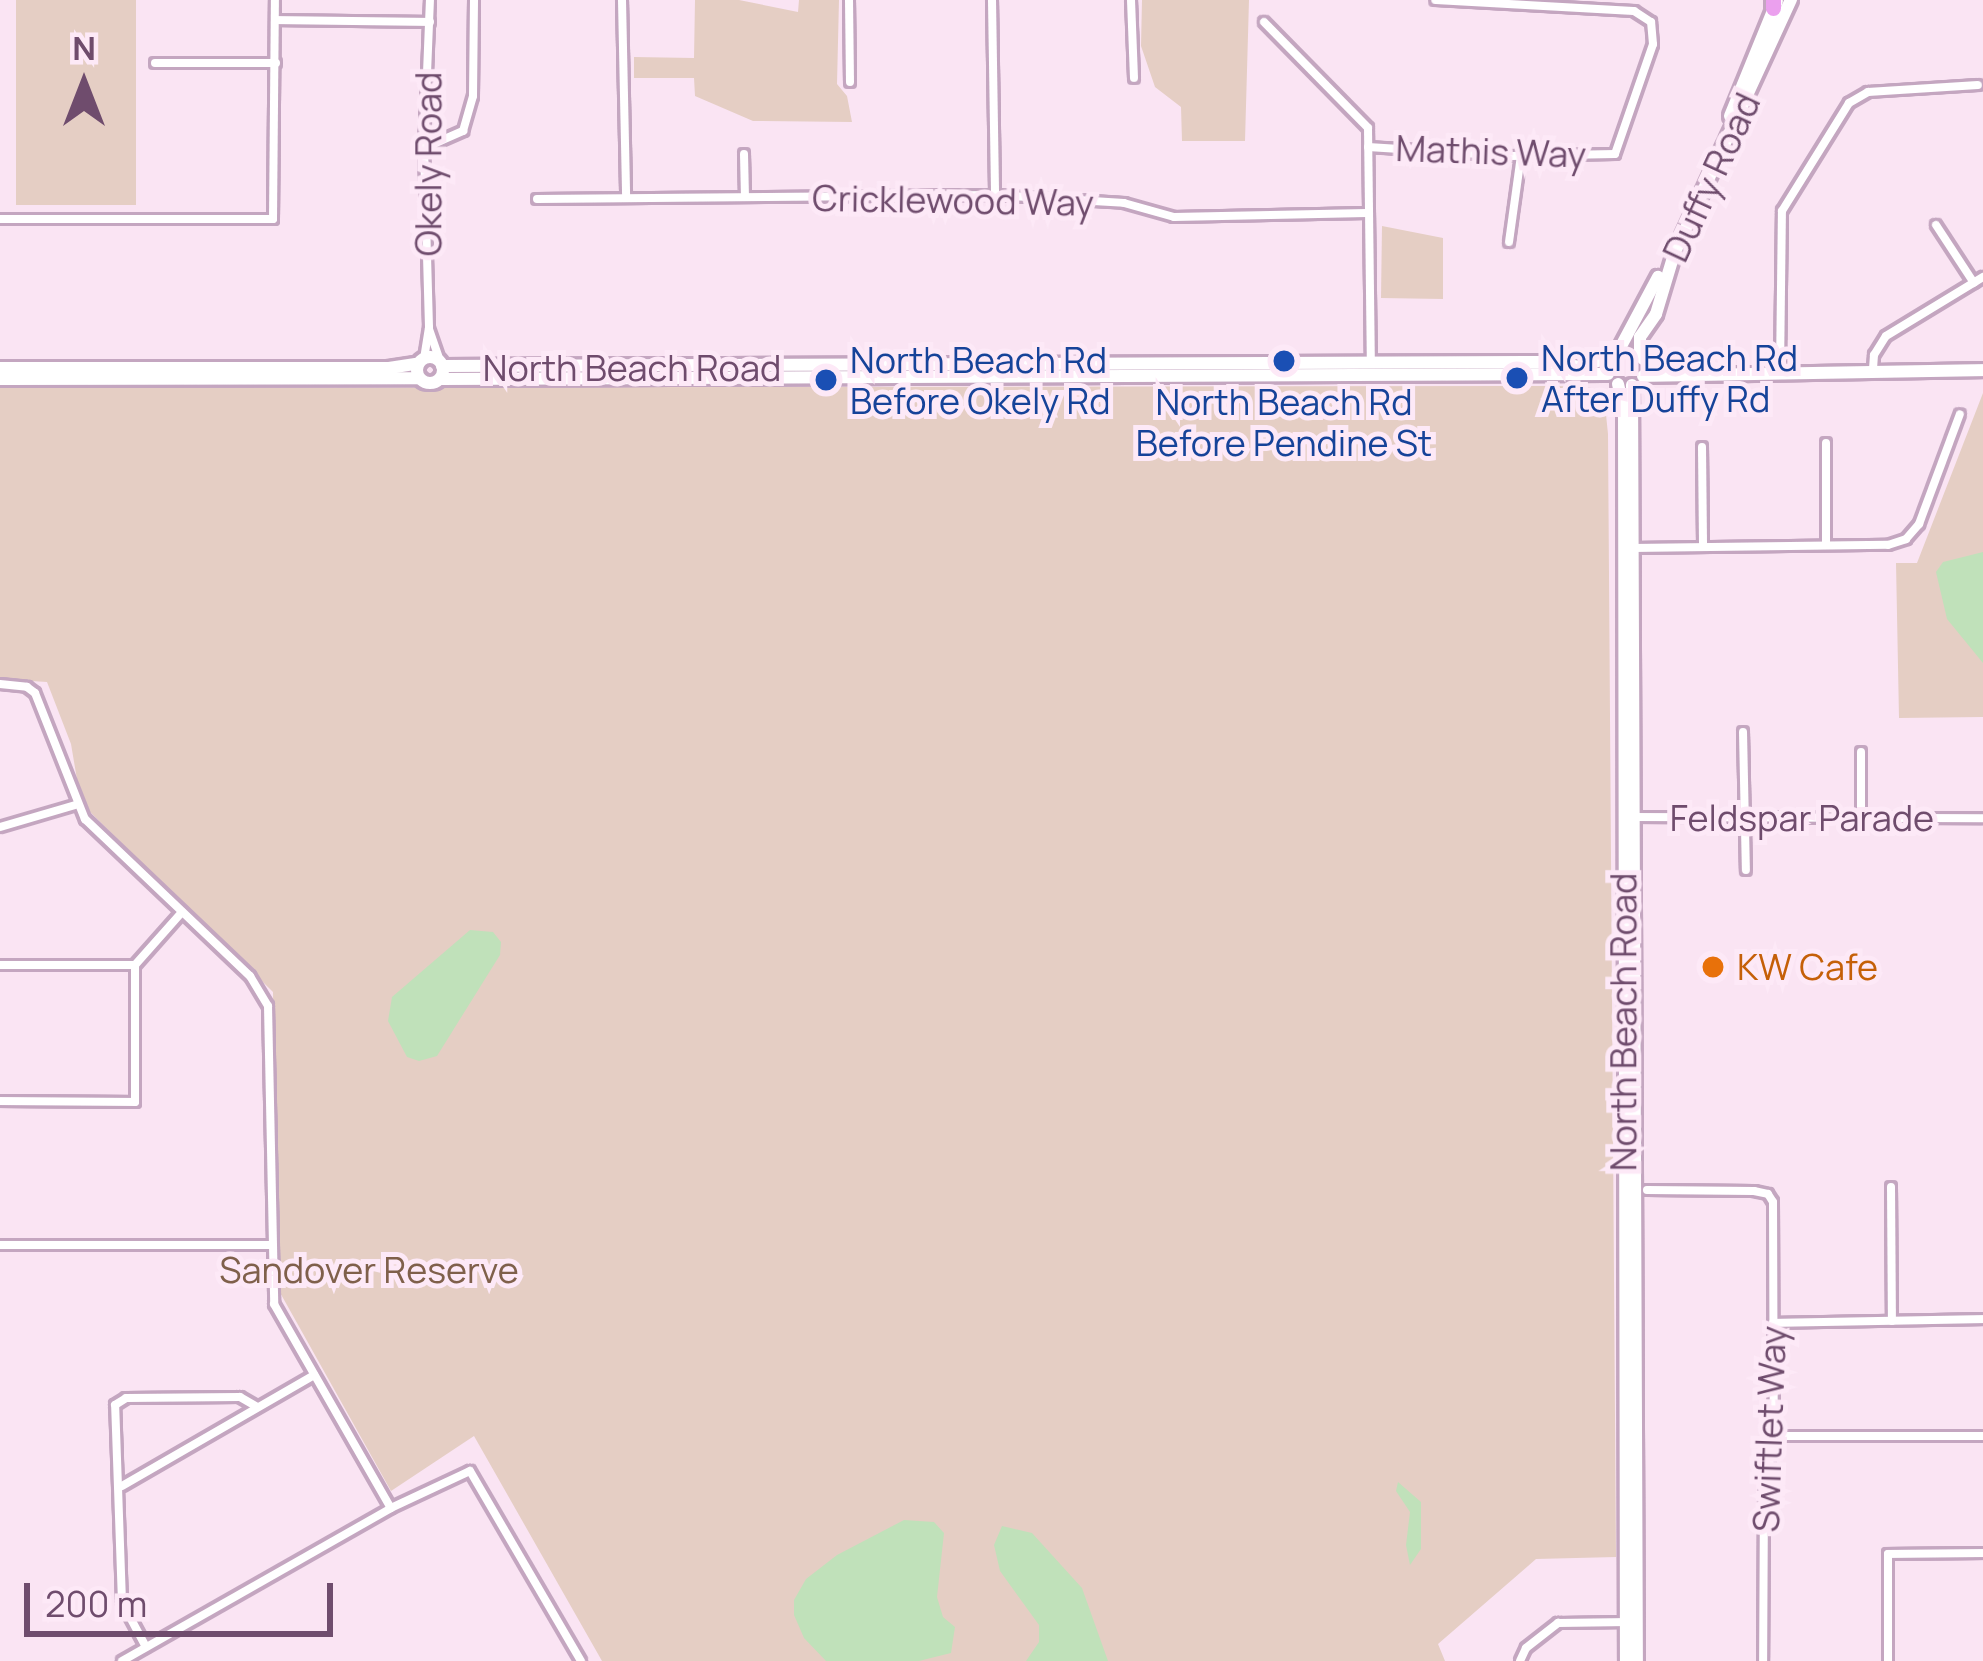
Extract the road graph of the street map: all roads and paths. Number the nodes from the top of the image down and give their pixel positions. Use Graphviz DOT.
graph roads {
  1 [pos="275,0"];
  2 [pos="430,0"];
  3 [pos="474,0"];
  4 [pos="622,0"];
  5 [pos="849,0"];
  6 [pos="992,0"];
  7 [pos="1131,0"];
  8 [pos="1435,0"];
  9 [pos="1791,0"];
  10 [pos="1774,3"];
  11 [pos="275,20"];
  12 [pos="430,22"];
  13 [pos="1264,22"];
  14 [pos="155,63"];
  15 [pos="276,63"];
  16 [pos="1134,78"];
  17 [pos="850,82"];
  18 [pos="1978,85"];
  19 [pos="1368,147"];
  20 [pos="424,148"];
  21 [pos="745,154"];
  22 [pos="1521,155"];
  23 [pos="995,196"];
  24 [pos="745,197"];
  25 [pos="626,198"];
  26 [pos="537,199"];
  27 [pos="1367,213"];
  28 [pos="0,219"];
  29 [pos="1936,225"];
  30 [pos="1509,242"];
  31 [pos="1978,280"];
  32 [pos="429,327"];
  33 [pos="1615,352"];
  34 [pos="1641,357"];
  35 [pos="421,367"];
  36 [pos="0,368"];
  37 [pos="440,369"];
  38 [pos="1371,369"];
  39 [pos="1873,369"];
  40 [pos="1780,370"];
  41 [pos="1983,370"];
  42 [pos="1711,371"];
  43 [pos="0,379"];
  44 [pos="1625,380"];
  45 [pos="1960,414"];
  46 [pos="1826,443"];
  47 [pos="1702,447"];
  48 [pos="1826,545"];
  49 [pos="1703,546"];
  50 [pos="1629,548"];
  51 [pos="0,684"];
  52 [pos="1743,732"];
  53 [pos="1861,752"];
  54 [pos="75,805"];
  55 [pos="1627,817"];
  56 [pos="1745,818"];
  57 [pos="1861,818"];
  58 [pos="1983,818"];
  59 [pos="0,826"];
  60 [pos="1746,870"];
  61 [pos="182,912"];
  62 [pos="0,965"];
  63 [pos="135,965"];
  64 [pos="0,1101"];
  65 [pos="1891,1187"];
  66 [pos="1646,1190"];
  67 [pos="0,1245"];
  68 [pos="271,1245"];
  69 [pos="1983,1319"];
  70 [pos="1892,1321"];
  71 [pos="1773,1323"];
  72 [pos="314,1375"];
  73 [pos="257,1407"];
  74 [pos="1774,1436"];
  75 [pos="1983,1436"];
  76 [pos="122,1486"];
  77 [pos="391,1508"];
  78 [pos="1983,1553"];
  79 [pos="1631,1622"];
  80 [pos="146,1647"];
  81 [pos="122,1661"];
  82 [pos="581,1661"];
  83 [pos="1520,1661"];
  84 [pos="1626,1661"];
  85 [pos="1637,1661"];
  86 [pos="1763,1661"];
  87 [pos="1888,1661"];
  1 -- 11 [label="street"];
  2 -- 12 [label="street, Okely Road"];
  3 -- 20 [label="street"];
  4 -- 25 [label="street"];
  5 -- 17 [label="street"];
  6 -- 23 [label="street"];
  7 -- 16 [label="street"];
  8 -- 22 [label="street, Mathis Way"];
  9 -- 34 [label="main road, Duffy Road"];
  10 -- 33 [label="main road, Duffy Road"];
  11 -- 12 [label="street"];
  11 -- 15 [label="street"];
  12 -- 20 [label="street, Okely Road"];
  13 -- 19 [label="street"];
  14 -- 15 [label="street"];
  15 -- 28 [label="street"];
  18 -- 40 [label="street"];
  19 -- 22 [label="street, Mathis Way"];
  19 -- 27 [label="street"];
  20 -- 32 [label="street, Okely Road"];
  21 -- 24 [label="street"];
  22 -- 30 [label="street"];
  23 -- 24 [label="street, Cricklewood Way"];
  23 -- 27 [label="street, Cricklewood Way"];
  24 -- 25 [label="street, Cricklewood Way"];
  25 -- 26 [label="street, Cricklewood Way"];
  27 -- 38 [label="street"];
  29 -- 31 [label="street"];
  31 -- 39 [label="street"];
  32 -- 35 [label="street, Okely Road"];
  32 -- 37 [label="street, Okely Road"];
  33 -- 34 [label="main road"];
  33 -- 38 [label="main road, North Beach Road"];
  33 -- 44 [label="main road, Duffy Road"];
  34 -- 42 [label="main road"];
  34 -- 44 [label="main road"];
  35 -- 36 [label="main road"];
  35 -- 37 [label="main road"];
  35 -- 37 [label="main road"];
  35 -- 43 [label="main road"];
  37 -- 38 [label="main road, North Beach Road"];
  38 -- 44 [label="main road, North Beach Road"];
  39 -- 40 [label="main road"];
  39 -- 41 [label="main road"];
  40 -- 42 [label="main road"];
  42 -- 44 [label="main road"];
  44 -- 50 [label="main road, North Beach Road"];
  45 -- 48 [label="street"];
  46 -- 48 [label="street"];
  47 -- 49 [label="street"];
  48 -- 49 [label="street"];
  49 -- 50 [label="street"];
  50 -- 55 [label="main road, North Beach Road"];
  51 -- 54 [label="street"];
  52 -- 56 [label="street"];
  53 -- 57 [label="street"];
  54 -- 59 [label="street"];
  54 -- 61 [label="street"];
  55 -- 56 [label="street, Feldspar Parade"];
  55 -- 79 [label="main road, North Beach Road"];
  56 -- 57 [label="street, Feldspar Parade"];
  56 -- 60 [label="street"];
  57 -- 58 [label="street, Feldspar Parade"];
  61 -- 63 [label="street"];
  61 -- 68 [label="street"];
  62 -- 63 [label="street"];
  63 -- 64 [label="street"];
  65 -- 70 [label="street"];
  66 -- 71 [label="street, Swiftlet Way"];
  67 -- 68 [label="street"];
  68 -- 72 [label="street"];
  69 -- 70 [label="street"];
  70 -- 71 [label="street"];
  71 -- 74 [label="street, Swiftlet Way"];
  72 -- 73 [label="street"];
  72 -- 77 [label="street"];
  73 -- 76 [label="street"];
  73 -- 76 [label="street"];
  74 -- 75 [label="street"];
  74 -- 86 [label="street, Swiftlet Way"];
  76 -- 80 [label="street"];
  77 -- 80 [label="street"];
  77 -- 82 [label="street"];
  78 -- 87 [label="street"];
  79 -- 83 [label="street"];
  79 -- 84 [label="main road, North Beach Road"];
  79 -- 85 [label="main road, North Beach Road"];
  80 -- 81 [label="street"];
}
